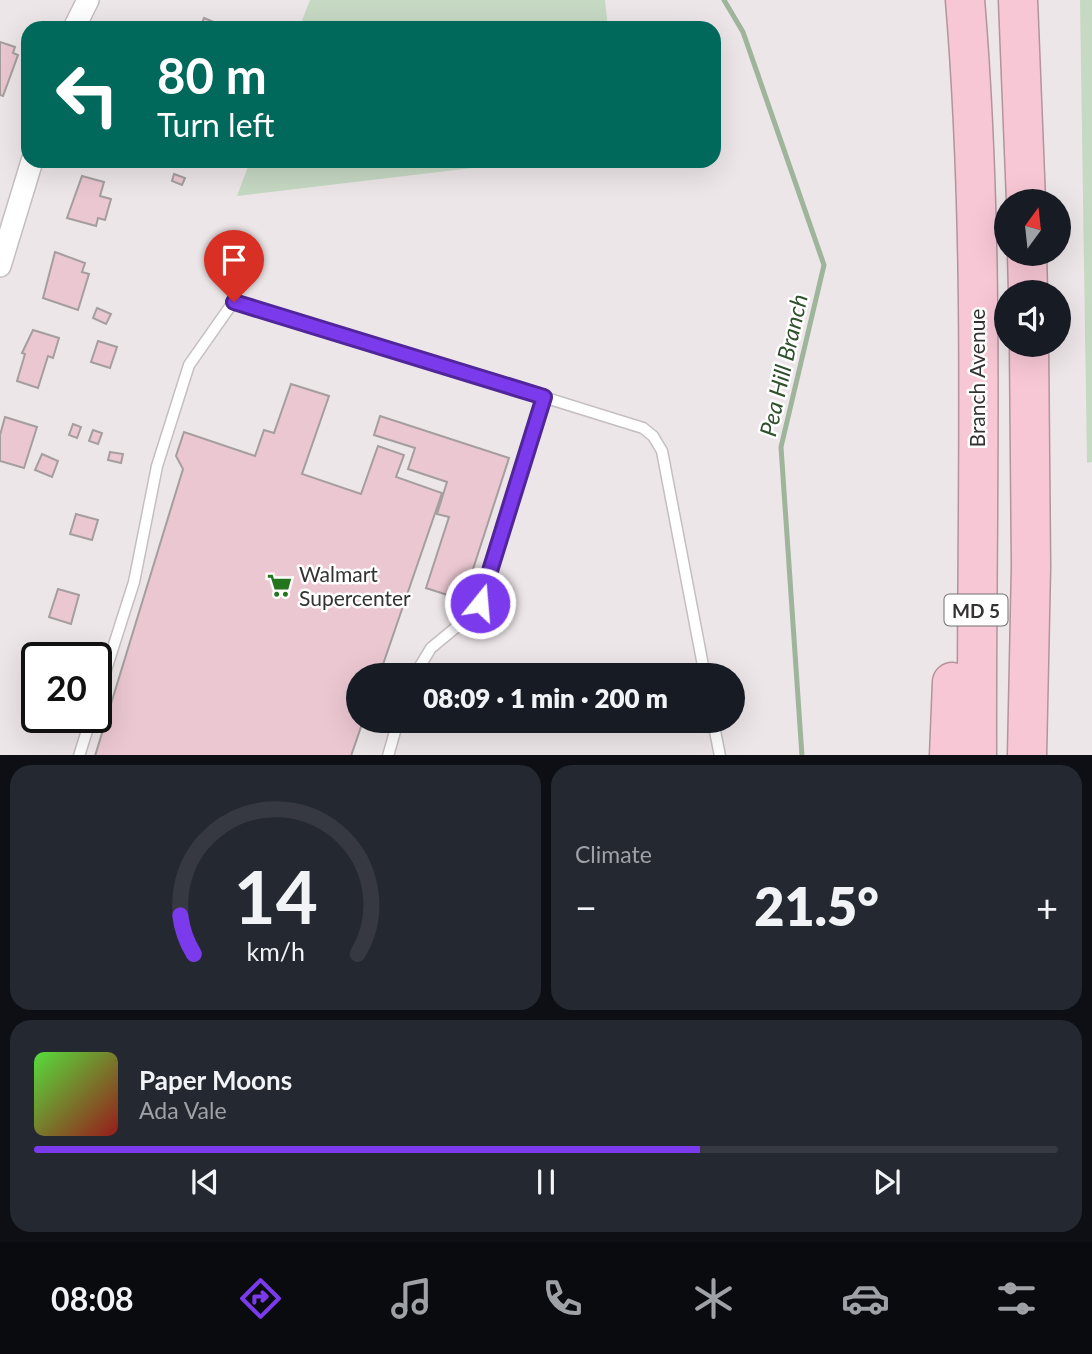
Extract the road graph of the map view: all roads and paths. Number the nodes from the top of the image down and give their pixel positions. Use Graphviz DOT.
graph roads {
  1 [pos="88,0"];
  2 [pos="965,0"];
  3 [pos="1018,0"];
  4 [pos="78,21"];
  5 [pos="30,168"];
  6 [pos="1026,189"];
  7 [pos="0,266"];
  8 [pos="1029,357"];
  9 [pos="544,397"];
  10 [pos="976,465"];
  11 [pos="1031,567"];
  12 [pos="112,651"];
  13 [pos="422,663"];
  14 [pos="703,663"];
  15 [pos="86,733"];
  16 [pos="394,733"];
  17 [pos="715,733"];
  18 [pos="79,755"];
  19 [pos="388,755"];
  20 [pos="720,755"];
  21 [pos="949,755"];
  22 [pos="977,755"];
  23 [pos="1027,755"];
  24 [pos="1037,755"];
  1 -- 4 [label="street"];
  2 -- 10 [label="highway, Branch Avenue / MD 5"];
  3 -- 6 [label="highway"];
  5 -- 7 [label="street"];
  8 -- 11 [label="highway, MD 5"];
  9 -- 12 [label="lane"];
  9 -- 13 [label="lane"];
  9 -- 14 [label="lane"];
  10 -- 21 [label="highway"];
  10 -- 22 [label="highway, Branch Avenue / MD 5"];
  11 -- 23 [label="highway, MD 5"];
  11 -- 24 [label="highway"];
  15 -- 18 [label="lane"];
  16 -- 19 [label="lane"];
  17 -- 20 [label="lane"];
}
